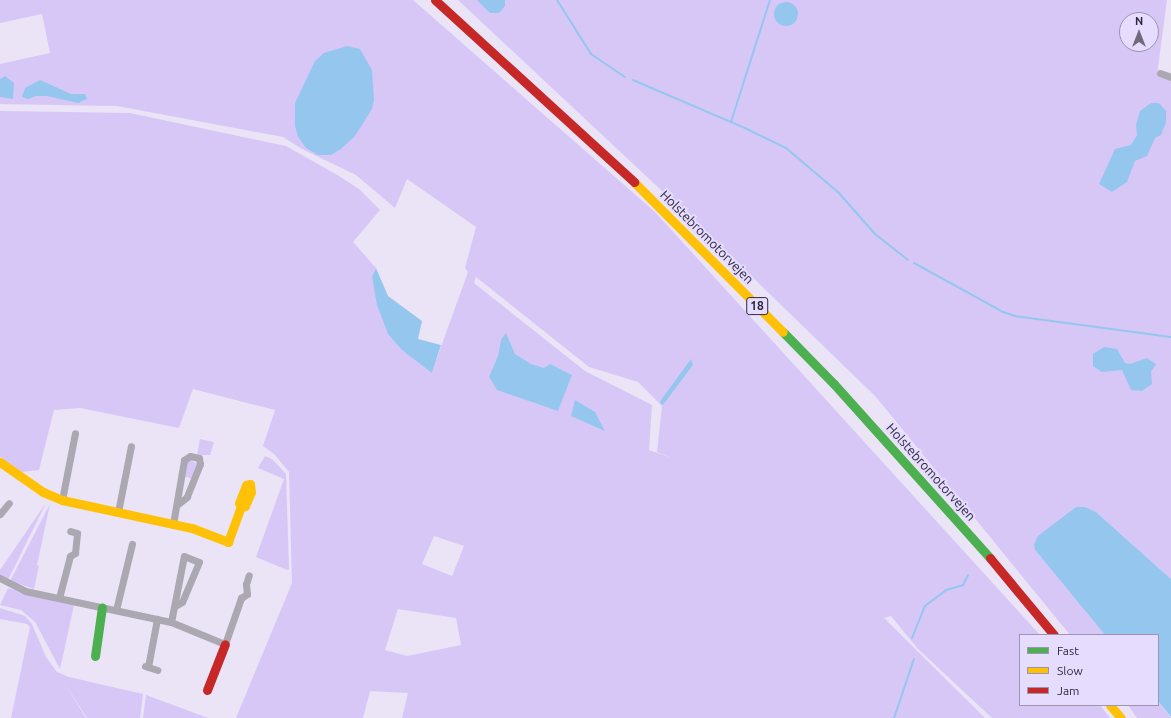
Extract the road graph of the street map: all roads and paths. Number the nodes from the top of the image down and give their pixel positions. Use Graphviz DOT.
graph roads {
  1 [pos="435,0"];
  2 [pos="1160,73"];
  3 [pos="1171,77"];
  4 [pos="75,433"];
  5 [pos="132,446"];
  6 [pos="0,462"];
  7 [pos="62,500"];
  8 [pos="9,502"];
  9 [pos="178,504"];
  10 [pos="241,507"];
  11 [pos="118,512"];
  12 [pos="0,514"];
  13 [pos="173,524"];
  14 [pos="70,531"];
  15 [pos="132,544"];
  16 [pos="249,575"];
  17 [pos="0,578"];
  18 [pos="59,598"];
  19 [pos="175,606"];
  20 [pos="102,607"];
  21 [pos="116,610"];
  22 [pos="157,619"];
  23 [pos="171,622"];
  24 [pos="1053,634"];
  25 [pos="225,644"];
  26 [pos="96,656"];
  27 [pos="157,670"];
  28 [pos="207,690"];
  29 [pos="1111,706"];
  30 [pos="1120,718"];
  1 -- 24 [label="main road, Holstebromotorvejen / 18"];
  2 -- 3 [label="street"];
  4 -- 7 [label="street"];
  5 -- 11 [label="street"];
  6 -- 7 [label="main road"];
  7 -- 11 [label="main road"];
  8 -- 12 [label="street"];
  9 -- 9 [label="street"];
  9 -- 13 [label="street"];
  10 -- 13 [label="main road"];
  11 -- 13 [label="main road"];
  14 -- 18 [label="street"];
  15 -- 21 [label="street"];
  16 -- 25 [label="street"];
  17 -- 18 [label="street"];
  18 -- 20 [label="street"];
  19 -- 19 [label="street"];
  19 -- 23 [label="street"];
  20 -- 21 [label="street"];
  20 -- 26 [label="main road"];
  21 -- 22 [label="street"];
  22 -- 23 [label="street"];
  22 -- 27 [label="street"];
  23 -- 25 [label="street"];
  25 -- 28 [label="main road"];
  29 -- 30 [label="main road"];
}
